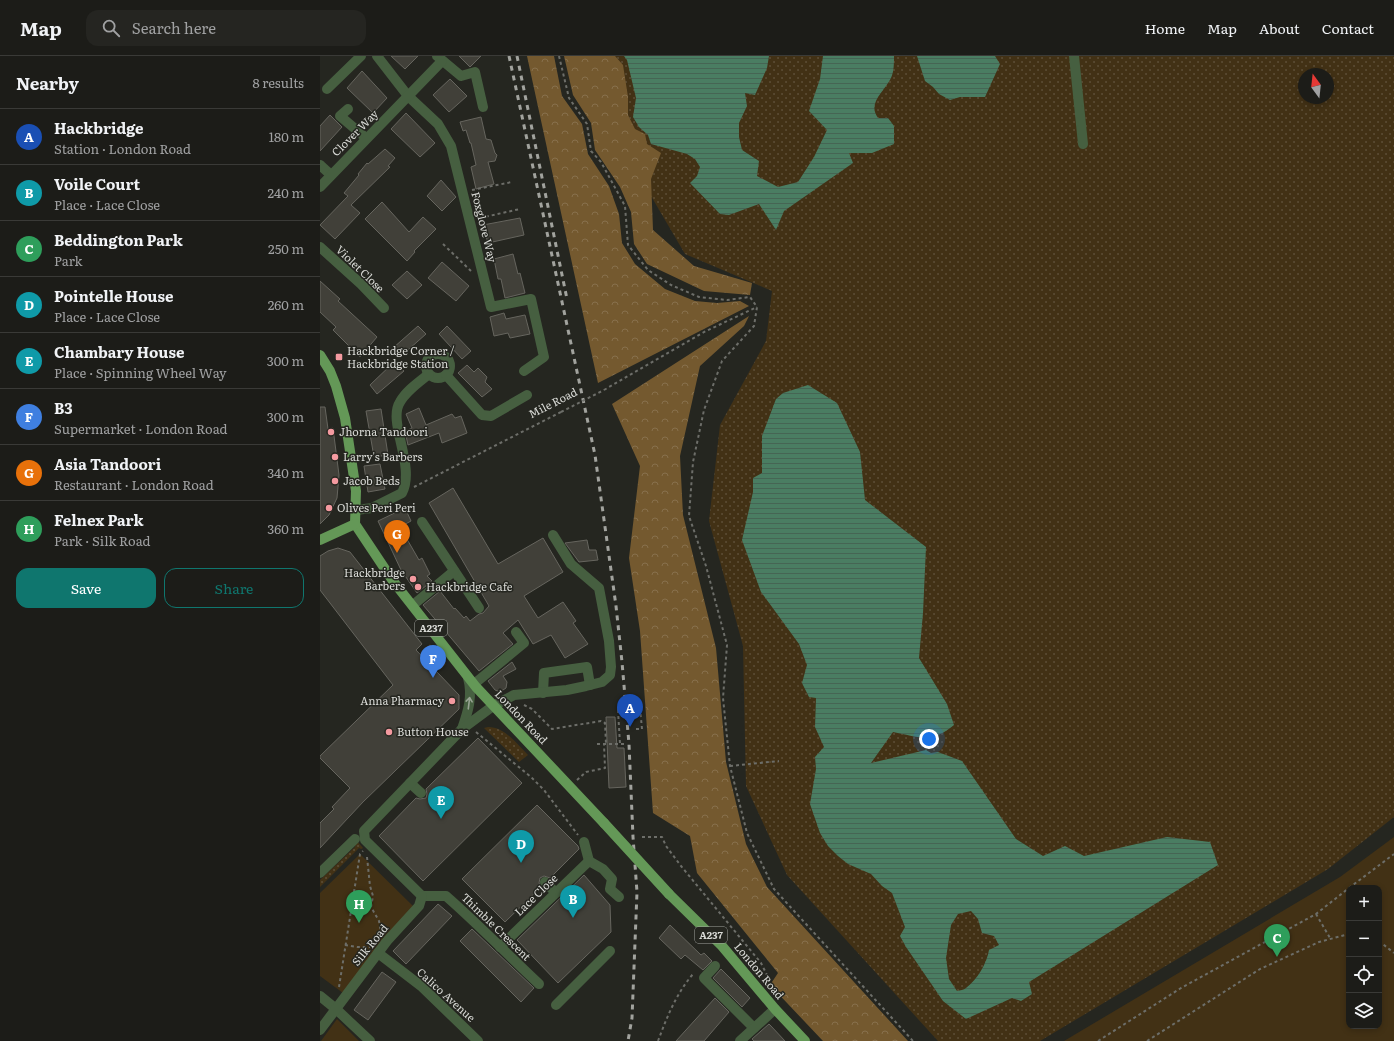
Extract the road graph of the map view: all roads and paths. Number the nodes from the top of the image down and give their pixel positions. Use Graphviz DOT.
graph roads {
  1 [pos="361,56"];
  2 [pos="377,56"];
  3 [pos="559,56"];
  4 [pos="1074,56"];
  5 [pos="439,59"];
  6 [pos="327,89"];
  7 [pos="408,96"];
  8 [pos="483,107"];
  9 [pos="348,109"];
  10 [pos="366,138"];
  11 [pos="1083,144"];
  12 [pos="320,165"];
  13 [pos="331,175"];
  14 [pos="512,182"];
  15 [pos="320,187"];
  16 [pos="464,192"];
  17 [pos="520,209"];
  18 [pos="470,220"];
  19 [pos="443,244"];
  20 [pos="320,247"];
  21 [pos="483,271"];
  22 [pos="757,307"];
  23 [pos="384,308"];
  24 [pos="320,355"];
  25 [pos="524,372"];
  26 [pos="429,374"];
  27 [pos="446,375"];
  28 [pos="527,395"];
  29 [pos="402,493"];
  30 [pos="356,510"];
  31 [pos="422,522"];
  32 [pos="355,524"];
  33 [pos="553,535"];
  34 [pos="321,539"];
  35 [pos="454,570"];
  36 [pos="413,605"];
  37 [pos="479,608"];
  38 [pos="516,632"];
  39 [pos="471,680"];
  40 [pos="590,685"];
  41 [pos="543,693"];
  42 [pos="521,704"];
  43 [pos="493,706"];
  44 [pos="465,727"];
  45 [pos="636,729"];
  46 [pos="597,744"];
  47 [pos="605,744"];
  48 [pos="620,744"];
  49 [pos="627,744"];
  50 [pos="779,761"];
  51 [pos="730,766"];
  52 [pos="577,780"];
  53 [pos="410,783"];
  54 [pos="421,793"];
  55 [pos="359,837"];
  56 [pos="642,837"];
  57 [pos="584,842"];
  58 [pos="366,848"];
  59 [pos="1394,854"];
  60 [pos="589,860"];
  61 [pos="320,873"];
  62 [pos="545,882"];
  63 [pos="1353,885"];
  64 [pos="1346,890"];
  65 [pos="556,893"];
  66 [pos="422,896"];
  67 [pos="619,897"];
  68 [pos="1316,914"];
  69 [pos="1346,935"];
  70 [pos="1330,939"];
  71 [pos="387,941"];
  72 [pos="1382,943"];
  73 [pos="346,945"];
  74 [pos="500,948"];
  75 [pos="375,950"];
  76 [pos="610,951"];
  77 [pos="1394,953"];
  78 [pos="715,966"];
  79 [pos="693,974"];
  80 [pos="539,984"];
  81 [pos="767,986"];
  82 [pos="320,996"];
  83 [pos="556,1005"];
  84 [pos="775,1008"];
  85 [pos="336,1009"];
  86 [pos="754,1028"];
  87 [pos="320,1030"];
  88 [pos="370,1041"];
  89 [pos="478,1041"];
  90 [pos="658,1041"];
  91 [pos="740,1041"];
  92 [pos="805,1041"];
  93 [pos="913,1041"];
  94 [pos="1098,1041"];
  95 [pos="1147,1041"];
  1 -- 6 [label="street"];
  2 -- 7 [label="street, Foxglove Way"];
  3 -- 22 [label="path"];
  4 -- 11 [label="street"];
  5 -- 7 [label="street, Clover Way"];
  5 -- 8 [label="street"];
  7 -- 10 [label="street, Clover Way"];
  7 -- 16 [label="street, Foxglove Way"];
  9 -- 10 [label="street"];
  10 -- 13 [label="street, Clover Way"];
  12 -- 13 [label="street"];
  13 -- 15 [label="street, Clover Way"];
  14 -- 16 [label="path"];
  16 -- 18 [label="street, Foxglove Way"];
  17 -- 18 [label="path"];
  18 -- 21 [label="street, Foxglove Way"];
  19 -- 21 [label="path"];
  20 -- 23 [label="street, Violet Close"];
  21 -- 25 [label="street, Foxglove Way"];
  22 -- 29 [label="path, Mile Road, bridge"];
  22 -- 51 [label="path"];
  24 -- 30 [label="main road"];
  26 -- 27 [label="street"];
  26 -- 27 [label="street"];
  26 -- 29 [label="street"];
  27 -- 28 [label="street"];
  29 -- 30 [label="street"];
  30 -- 32 [label="main road"];
  31 -- 35 [label="street"];
  32 -- 34 [label="main road"];
  32 -- 36 [label="main road, London Road / A237"];
  33 -- 40 [label="street"];
  35 -- 36 [label="street"];
  35 -- 37 [label="street"];
  36 -- 39 [label="main road, London Road / A237"];
  38 -- 39 [label="street"];
  39 -- 43 [label="main road, London Road / A237"];
  44 -- 39 [label="street, one-way"];
  40 -- 41 [label="street"];
  40 -- 41 [label="street"];
  41 -- 43 [label="street"];
  42 -- 47 [label="path"];
  43 -- 44 [label="street"];
  43 -- 84 [label="main road, London Road / A237, bridge"];
  44 -- 53 [label="street"];
  44 -- 57 [label="path"];
  45 -- 48 [label="path, bridge"];
  46 -- 47 [label="path"];
  47 -- 48 [label="path"];
  47 -- 52 [label="path"];
  48 -- 49 [label="path"];
  50 -- 51 [label="path"];
  51 -- 93 [label="path"];
  53 -- 54 [label="street"];
  53 -- 55 [label="street"];
  55 -- 58 [label="street"];
  55 -- 61 [label="street"];
  56 -- 81 [label="path"];
  57 -- 60 [label="street"];
  58 -- 66 [label="street"];
  58 -- 71 [label="path"];
  58 -- 73 [label="path"];
  59 -- 63 [label="path"];
  60 -- 65 [label="street, Lace Close"];
  60 -- 67 [label="street"];
  62 -- 65 [label="street"];
  64 -- 68 [label="path"];
  65 -- 74 [label="street, Lace Close"];
  66 -- 71 [label="street, Silk Road"];
  66 -- 74 [label="street, Thimble Crescent"];
  68 -- 70 [label="path"];
  68 -- 94 [label="path"];
  69 -- 70 [label="path"];
  70 -- 95 [label="path"];
  71 -- 75 [label="street, Silk Road"];
  72 -- 77 [label="path"];
  73 -- 75 [label="path"];
  73 -- 85 [label="path"];
  74 -- 80 [label="street, Thimble Crescent"];
  75 -- 85 [label="street, Silk Road"];
  75 -- 89 [label="street, Calico Avenue"];
  76 -- 83 [label="street"];
  78 -- 86 [label="street"];
  79 -- 90 [label="path"];
  82 -- 85 [label="street"];
  84 -- 86 [label="street"];
  84 -- 92 [label="main road, London Road / A237"];
  85 -- 87 [label="street, Silk Road"];
  85 -- 88 [label="street"];
  86 -- 91 [label="street"];
}
